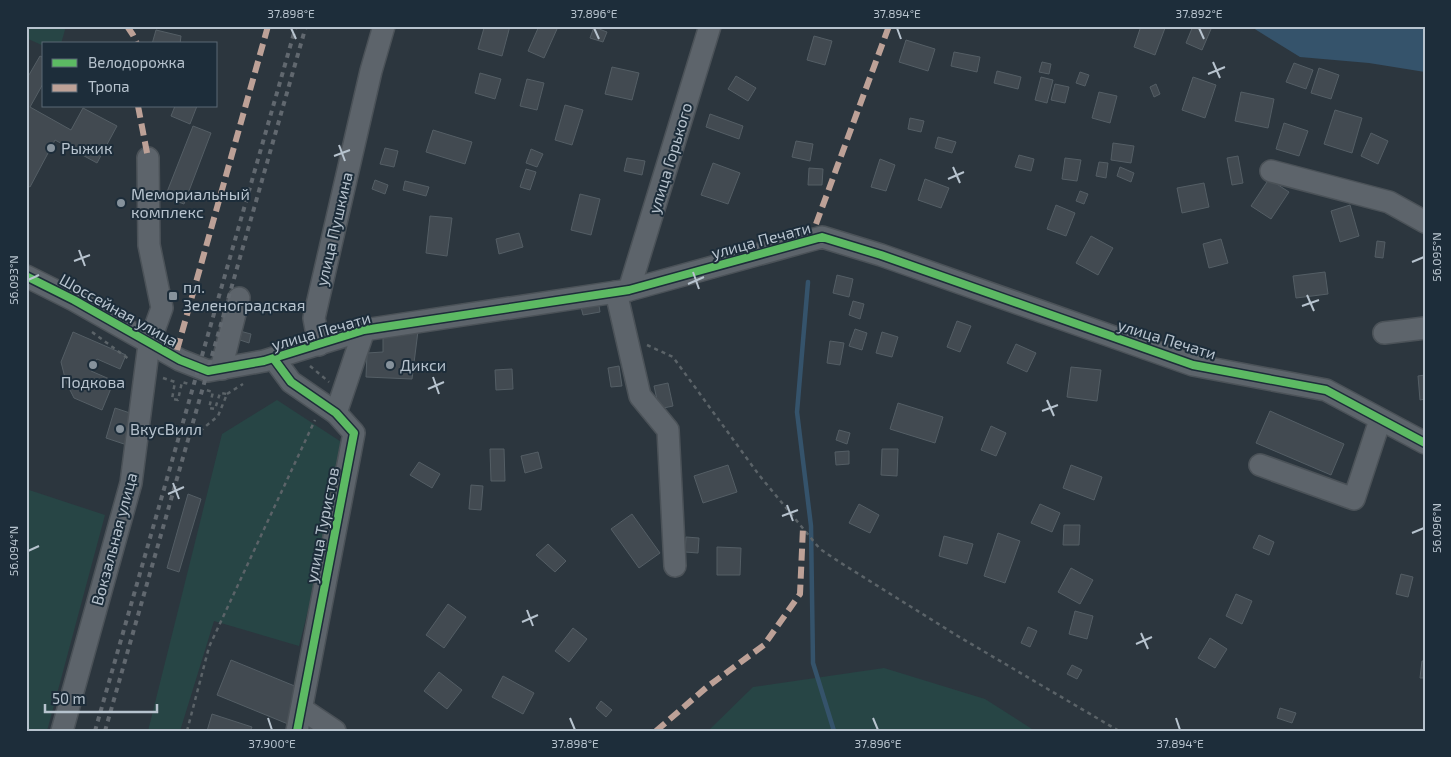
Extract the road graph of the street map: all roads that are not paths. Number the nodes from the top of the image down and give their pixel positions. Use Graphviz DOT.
graph roads {
  1 [pos="384,26"];
  2 [pos="710,26"];
  3 [pos="148,158"];
  4 [pos="1270,171"];
  5 [pos="1425,222"];
  6 [pos="26,276"];
  7 [pos="623,291"];
  8 [pos="239,298"];
  9 [pos="1425,328"];
  10 [pos="364,330"];
  11 [pos="1384,333"];
  12 [pos="150,344"];
  13 [pos="311,347"];
  14 [pos="274,359"];
  15 [pos="222,369"];
  16 [pos="199,381"];
  17 [pos="330,408"];
  18 [pos="1380,420"];
  19 [pos="1425,443"];
  20 [pos="1260,465"];
  21 [pos="675,566"];
  22 [pos="302,709"];
  23 [pos="62,731"];
  24 [pos="297,731"];
  25 [pos="335,731"];
  1 -- 13 [label="street, улица Пушкина"];
  2 -- 7 [label="street, улица Горького"];
  3 -- 12 [label="street, Вокзальная улица"];
  4 -- 5 [label="street"];
  6 -- 12 [label="street, Шоссейная улица"];
  7 -- 10 [label="street, улица Печати"];
  7 -- 18 [label="street, улица Печати"];
  7 -- 21 [label="street"];
  8 -- 15 [label="street"];
  9 -- 11 [label="street"];
  10 -- 13 [label="street, улица Печати"];
  10 -- 17 [label="street"];
  12 -- 16 [label="street, Шоссейная улица"];
  12 -- 23 [label="street, Вокзальная улица"];
  13 -- 14 [label="street, улица Печати"];
  14 -- 15 [label="street, улица Печати"];
  14 -- 17 [label="street, улица Туристов"];
  15 -- 16 [label="street, улица Печати"];
  17 -- 22 [label="street, улица Туристов"];
  18 -- 19 [label="street, улица Печати"];
  18 -- 20 [label="street"];
  22 -- 24 [label="street, улица Туристов"];
  22 -- 25 [label="street"];
}
